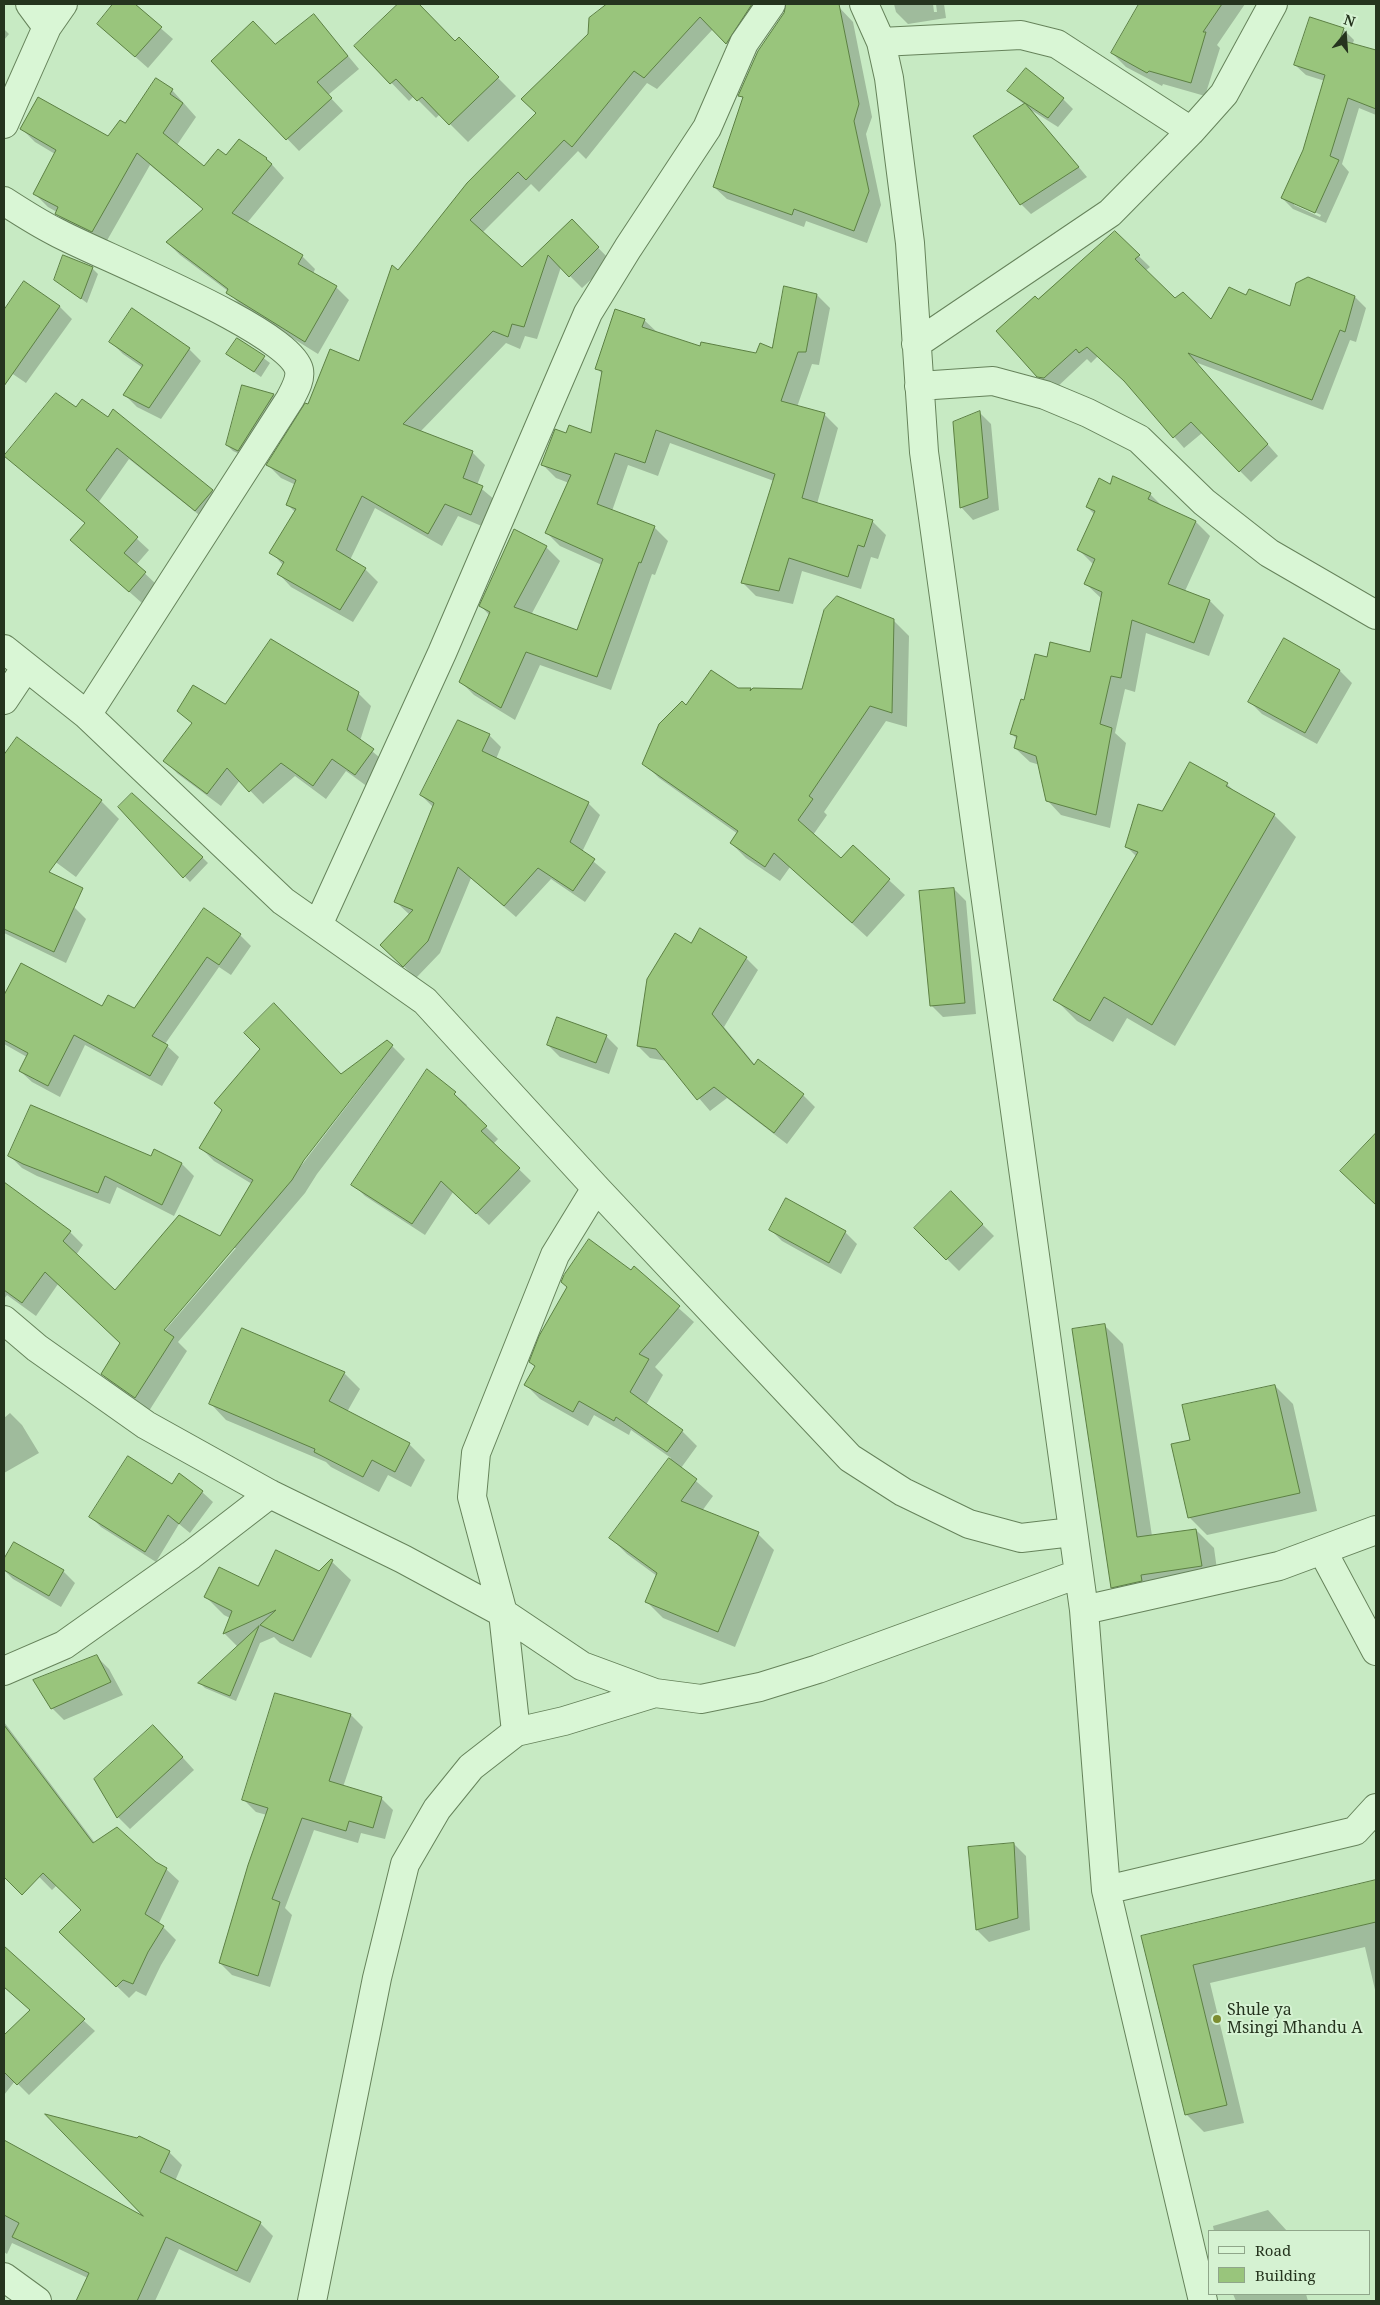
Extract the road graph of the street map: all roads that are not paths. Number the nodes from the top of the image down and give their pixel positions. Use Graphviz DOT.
graph roads {
  1 [pos="30,4"];
  2 [pos="63,4"];
  3 [pos="772,4"];
  4 [pos="864,4"];
  5 [pos="1272,4"];
  6 [pos="47,27"];
  7 [pos="881,42"];
  8 [pos="4,124"];
  9 [pos="1191,130"];
  10 [pos="4,201"];
  11 [pos="916,344"];
  12 [pos="919,386"];
  13 [pos="1376,615"];
  14 [pos="4,649"];
  15 [pos="26,667"];
  16 [pos="4,700"];
  17 [pos="87,715"];
  18 [pos="318,925"];
  19 [pos="596,1188"];
  20 [pos="4,1320"];
  21 [pos="270,1494"];
  22 [pos="1376,1530"];
  23 [pos="1072,1532"];
  24 [pos="1322,1550"];
  25 [pos="1078,1574"];
  26 [pos="1084,1610"];
  27 [pos="503,1614"];
  28 [pos="1376,1651"];
  29 [pos="4,1671"];
  30 [pos="655,1693"];
  31 [pos="516,1732"];
  32 [pos="1376,1808"];
  33 [pos="1106,1890"];
  34 [pos="4,2277"];
  35 [pos="37,2301"];
  36 [pos="312,2301"];
  37 [pos="1202,2301"];
  1 -- 6 [label="street"];
  2 -- 6 [label="street"];
  3 -- 18 [label="street"];
  4 -- 7 [label="street"];
  5 -- 9 [label="street"];
  6 -- 8 [label="street"];
  7 -- 9 [label="street"];
  7 -- 11 [label="street"];
  9 -- 11 [label="street"];
  10 -- 17 [label="street"];
  11 -- 12 [label="street"];
  12 -- 13 [label="street"];
  12 -- 23 [label="street"];
  14 -- 15 [label="street"];
  15 -- 16 [label="street"];
  15 -- 17 [label="street"];
  17 -- 18 [label="street"];
  18 -- 19 [label="street"];
  19 -- 23 [label="street"];
  19 -- 27 [label="street"];
  20 -- 21 [label="street"];
  21 -- 27 [label="street"];
  21 -- 29 [label="street"];
  22 -- 24 [label="street"];
  23 -- 25 [label="street"];
  24 -- 26 [label="street"];
  24 -- 28 [label="street"];
  25 -- 26 [label="street"];
  25 -- 30 [label="street"];
  26 -- 33 [label="street"];
  27 -- 30 [label="street"];
  27 -- 31 [label="street"];
  30 -- 31 [label="street"];
  31 -- 36 [label="street"];
  32 -- 33 [label="street"];
  33 -- 37 [label="street"];
  34 -- 35 [label="street"];
}
